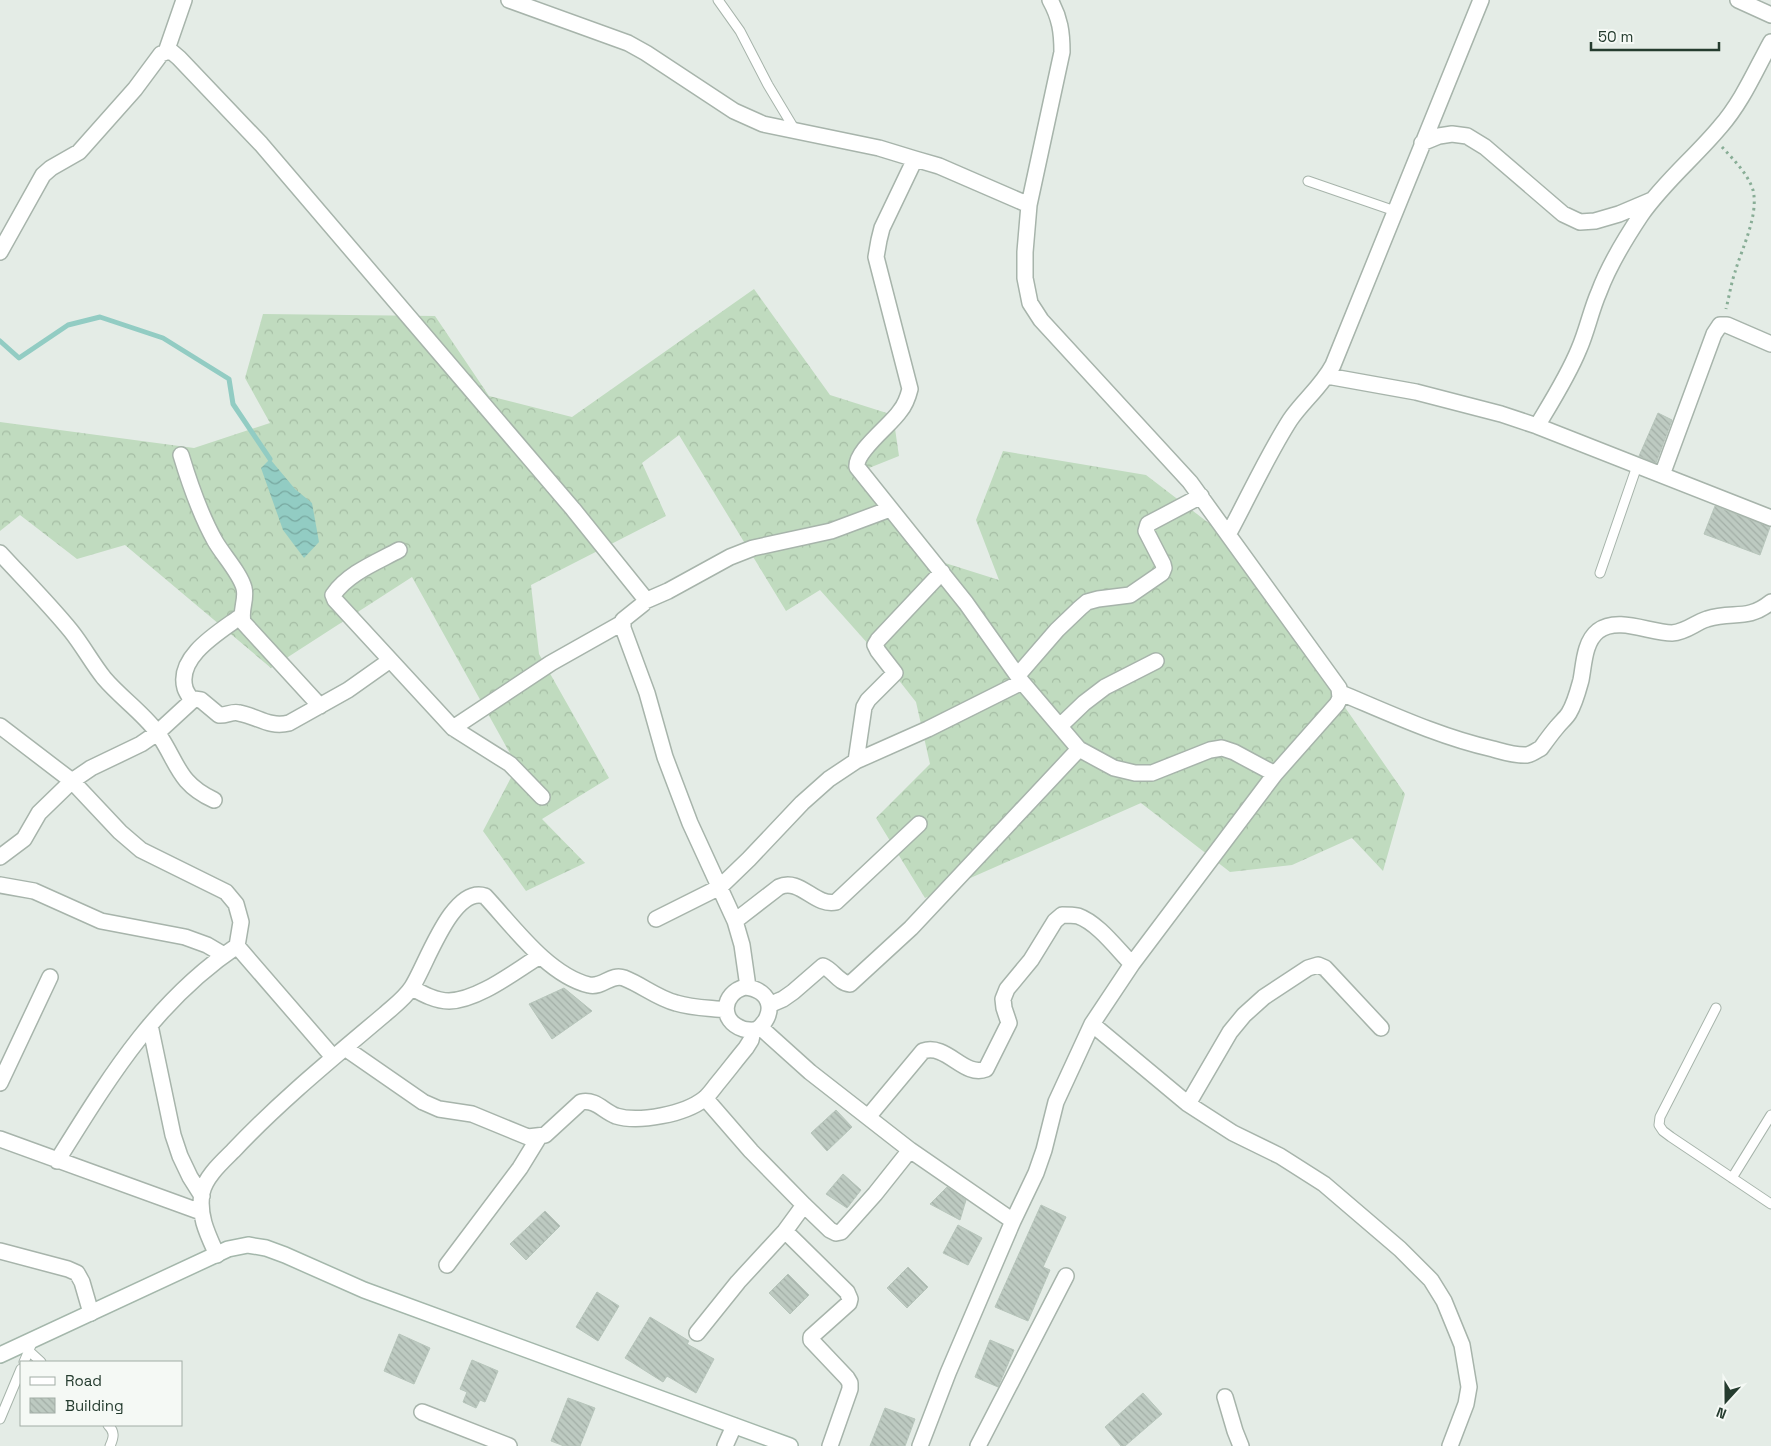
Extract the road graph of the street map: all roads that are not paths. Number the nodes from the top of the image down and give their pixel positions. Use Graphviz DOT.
graph roads {
  1 [pos="184,0"];
  2 [pos="509,0"];
  3 [pos="718,0"];
  4 [pos="1050,0"];
  5 [pos="1481,0"];
  6 [pos="1738,0"];
  7 [pos="1771,15"];
  8 [pos="1771,42"];
  9 [pos="166,52"];
  10 [pos="795,130"];
  11 [pos="1422,143"];
  12 [pos="915,159"];
  13 [pos="1308,181"];
  14 [pos="1654,200"];
  15 [pos="1029,205"];
  16 [pos="1395,211"];
  17 [pos="0,252"];
  18 [pos="1771,344"];
  19 [pos="1327,376"];
  20 [pos="1537,426"];
  21 [pos="181,455"];
  22 [pos="1637,466"];
  23 [pos="1662,475"];
  24 [pos="1201,496"];
  25 [pos="890,509"];
  26 [pos="1771,518"];
  27 [pos="1229,533"];
  28 [pos="399,550"];
  29 [pos="0,552"];
  30 [pos="942,572"];
  31 [pos="1600,573"];
  32 [pos="645,601"];
  33 [pos="1771,602"];
  34 [pos="241,616"];
  35 [pos="622,623"];
  36 [pos="390,661"];
  37 [pos="1156,661"];
  38 [pos="1020,678"];
  39 [pos="1341,693"];
  40 [pos="192,702"];
  41 [pos="320,706"];
  42 [pos="0,726"];
  43 [pos="1060,726"];
  44 [pos="453,728"];
  45 [pos="157,733"];
  46 [pos="1080,749"];
  47 [pos="856,761"];
  48 [pos="1275,774"];
  49 [pos="72,781"];
  50 [pos="542,796"];
  51 [pos="214,800"];
  52 [pos="919,824"];
  53 [pos="0,857"];
  54 [pos="0,885"];
  55 [pos="720,888"];
  56 [pos="656,919"];
  57 [pos="735,921"];
  58 [pos="237,946"];
  59 [pos="224,955"];
  60 [pos="540,956"];
  61 [pos="1132,964"];
  62 [pos="50,976"];
  63 [pos="748,987"];
  64 [pos="412,988"];
  65 [pos="769,1005"];
  66 [pos="1716,1008"];
  67 [pos="726,1010"];
  68 [pos="1092,1024"];
  69 [pos="150,1025"];
  70 [pos="1381,1028"];
  71 [pos="756,1029"];
  72 [pos="345,1048"];
  73 [pos="333,1057"];
  74 [pos="0,1083"];
  75 [pos="705,1098"];
  76 [pos="1188,1104"];
  77 [pos="1771,1115"];
  78 [pos="868,1117"];
  79 [pos="538,1137"];
  80 [pos="0,1139"];
  81 [pos="910,1150"];
  82 [pos="58,1161"];
  83 [pos="1732,1178"];
  84 [pos="202,1196"];
  85 [pos="1771,1204"];
  86 [pos="804,1206"];
  87 [pos="201,1212"];
  88 [pos="1013,1221"];
  89 [pos="785,1231"];
  90 [pos="0,1251"];
  91 [pos="217,1255"];
  92 [pos="446,1265"];
  93 [pos="1066,1276"];
  94 [pos="91,1313"];
  95 [pos="696,1333"];
  96 [pos="32,1345"];
  97 [pos="0,1354"];
  98 [pos="24,1361"];
  99 [pos="40,1361"];
  100 [pos="20,1371"];
  101 [pos="1225,1397"];
  102 [pos="422,1412"];
  103 [pos="0,1419"];
  104 [pos="109,1426"];
  105 [pos="734,1426"];
  106 [pos="110,1446"];
  107 [pos="509,1446"];
  108 [pos="725,1446"];
  109 [pos="790,1446"];
  110 [pos="830,1446"];
  111 [pos="920,1446"];
  112 [pos="978,1446"];
  113 [pos="1241,1446"];
  114 [pos="1450,1446"];
  1 -- 9 [label="street"];
  2 -- 10 [label="street"];
  3 -- 10 [label="lane"];
  4 -- 15 [label="street"];
  5 -- 11 [label="street"];
  6 -- 7 [label="street"];
  8 -- 14 [label="street"];
  9 -- 17 [label="street"];
  9 -- 32 [label="street"];
  10 -- 12 [label="street"];
  11 -- 14 [label="street"];
  11 -- 16 [label="street"];
  12 -- 15 [label="street"];
  12 -- 25 [label="street"];
  13 -- 16 [label="lane"];
  14 -- 20 [label="street"];
  15 -- 24 [label="street"];
  16 -- 19 [label="street"];
  18 -- 23 [label="street"];
  19 -- 20 [label="street"];
  19 -- 27 [label="street"];
  20 -- 22 [label="street"];
  21 -- 34 [label="street"];
  22 -- 23 [label="street"];
  22 -- 31 [label="lane"];
  23 -- 26 [label="street"];
  24 -- 27 [label="street"];
  24 -- 38 [label="street"];
  25 -- 30 [label="street"];
  25 -- 32 [label="street"];
  27 -- 39 [label="street"];
  28 -- 36 [label="street"];
  29 -- 45 [label="street"];
  30 -- 38 [label="street"];
  30 -- 47 [label="street"];
  32 -- 35 [label="street"];
  33 -- 39 [label="street"];
  34 -- 40 [label="street"];
  34 -- 41 [label="street"];
  35 -- 44 [label="street"];
  35 -- 55 [label="street"];
  36 -- 41 [label="street"];
  36 -- 44 [label="street"];
  37 -- 43 [label="street"];
  38 -- 43 [label="street"];
  38 -- 47 [label="street"];
  39 -- 48 [label="street"];
  40 -- 41 [label="street"];
  40 -- 45 [label="street"];
  42 -- 49 [label="street"];
  43 -- 46 [label="street"];
  44 -- 50 [label="street"];
  45 -- 49 [label="street"];
  45 -- 51 [label="street"];
  46 -- 48 [label="street"];
  46 -- 65 [label="street"];
  47 -- 55 [label="street"];
  48 -- 61 [label="street"];
  49 -- 53 [label="street"];
  49 -- 58 [label="street"];
  52 -- 57 [label="street"];
  54 -- 59 [label="street"];
  55 -- 56 [label="street"];
  55 -- 57 [label="street"];
  57 -- 63 [label="street"];
  58 -- 59 [label="street"];
  58 -- 73 [label="street"];
  59 -- 69 [label="street"];
  60 -- 64 [label="street"];
  60 -- 64 [label="street"];
  60 -- 67 [label="street"];
  61 -- 68 [label="street"];
  61 -- 78 [label="street"];
  62 -- 74 [label="street"];
  63 -- 65 [label="street"];
  63 -- 67 [label="street"];
  64 -- 72 [label="street"];
  65 -- 71 [label="street"];
  66 -- 83 [label="lane"];
  67 -- 71 [label="street"];
  68 -- 76 [label="street"];
  68 -- 88 [label="street"];
  69 -- 82 [label="street"];
  69 -- 84 [label="street"];
  70 -- 76 [label="street"];
  71 -- 75 [label="street"];
  71 -- 78 [label="street"];
  72 -- 73 [label="street"];
  72 -- 79 [label="street"];
  73 -- 84 [label="street"];
  75 -- 79 [label="street"];
  75 -- 86 [label="street"];
  76 -- 114 [label="street"];
  77 -- 83 [label="lane"];
  78 -- 81 [label="street"];
  79 -- 92 [label="street"];
  80 -- 82 [label="street"];
  81 -- 86 [label="street"];
  81 -- 88 [label="street"];
  82 -- 87 [label="street"];
  83 -- 85 [label="lane"];
  84 -- 87 [label="street"];
  86 -- 89 [label="street"];
  87 -- 91 [label="street"];
  88 -- 111 [label="street"];
  89 -- 95 [label="street"];
  89 -- 110 [label="street"];
  90 -- 94 [label="street"];
  91 -- 94 [label="street"];
  91 -- 105 [label="street"];
  93 -- 112 [label="street"];
  94 -- 96 [label="street"];
  96 -- 97 [label="street"];
  96 -- 98 [label="lane"];
  96 -- 99 [label="lane"];
  100 -- 103 [label="lane"];
  101 -- 113 [label="street"];
  102 -- 107 [label="street"];
  104 -- 106 [label="lane"];
  105 -- 108 [label="street"];
  105 -- 109 [label="street"];
}
